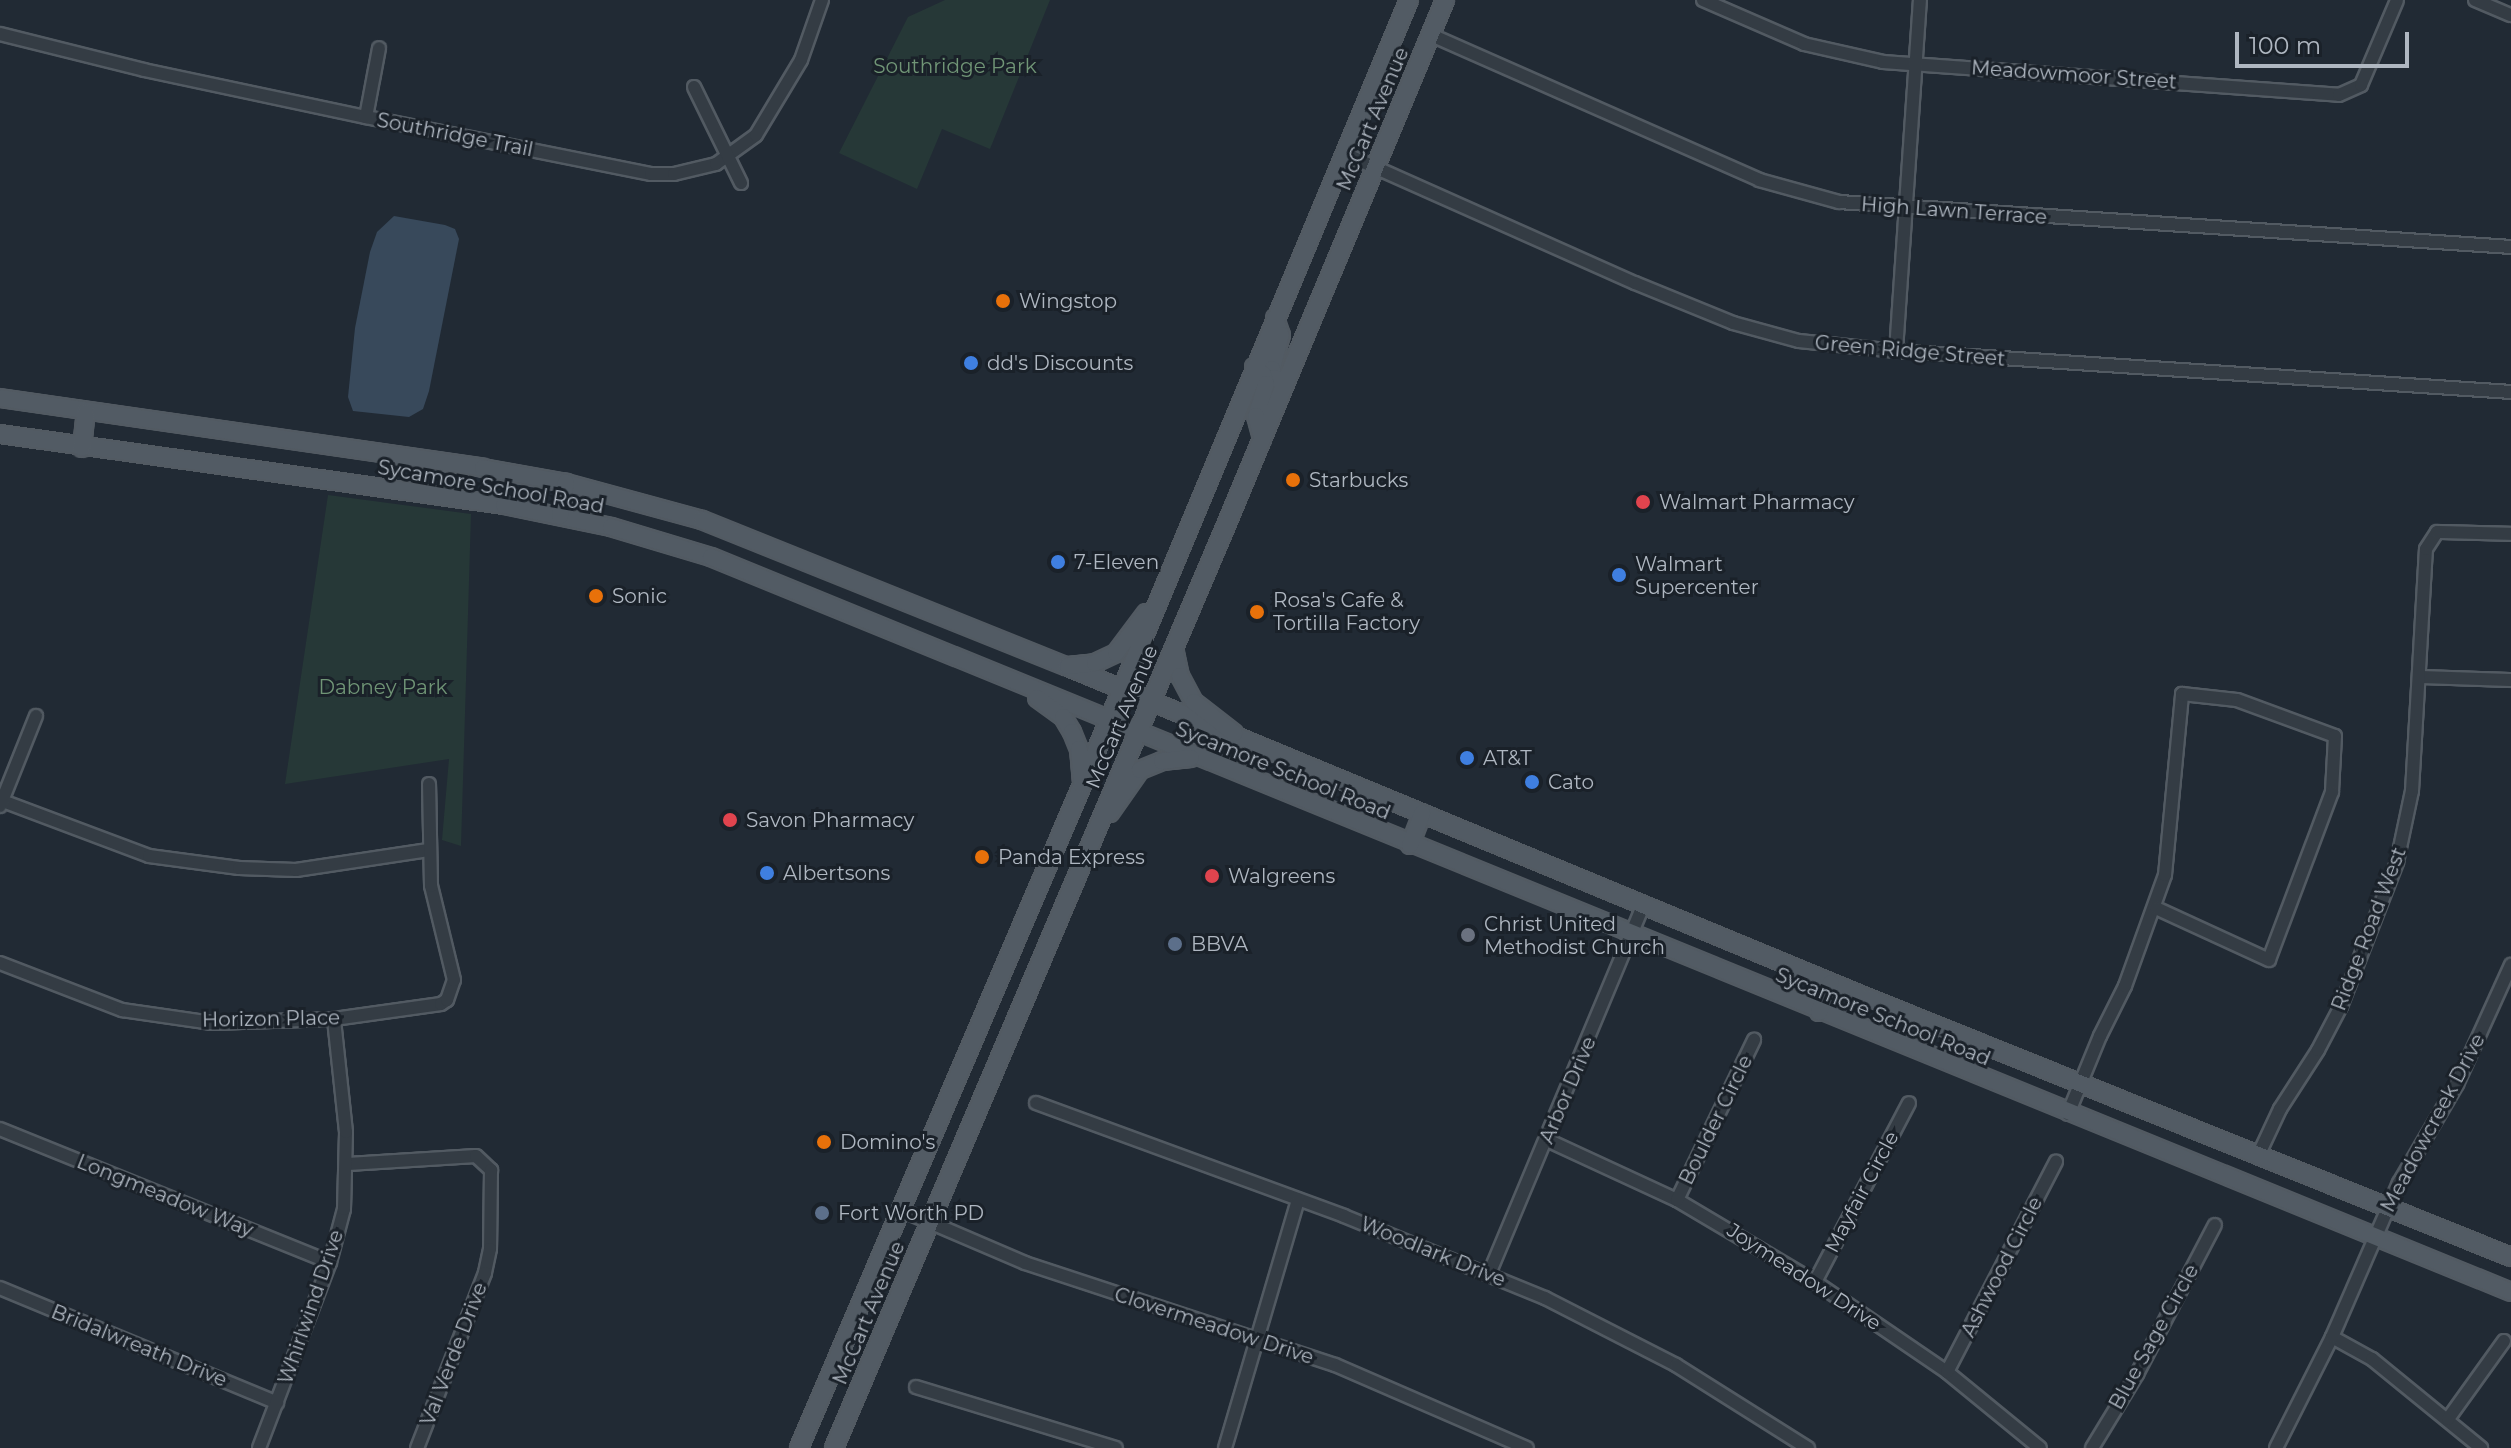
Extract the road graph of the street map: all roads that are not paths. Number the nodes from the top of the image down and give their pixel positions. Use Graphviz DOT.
graph roads {
  1 [pos="822,0"];
  2 [pos="1409,0"];
  3 [pos="1445,0"];
  4 [pos="1703,0"];
  5 [pos="1920,0"];
  6 [pos="2397,0"];
  7 [pos="2475,0"];
  8 [pos="2511,15"];
  9 [pos="0,34"];
  10 [pos="1431,35"];
  11 [pos="379,48"];
  12 [pos="1916,64"];
  13 [pos="694,87"];
  14 [pos="366,117"];
  15 [pos="1345,154"];
  16 [pos="728,157"];
  17 [pos="1374,169"];
  18 [pos="741,183"];
  19 [pos="1906,208"];
  20 [pos="2511,247"];
  21 [pos="1275,318"];
  22 [pos="1896,351"];
  23 [pos="1254,367"];
  24 [pos="1285,382"];
  25 [pos="2511,392"];
  26 [pos="0,398"];
  27 [pos="86,412"];
  28 [pos="0,434"];
  29 [pos="1262,439"];
  30 [pos="82,448"];
  31 [pos="566,483"];
  32 [pos="560,516"];
  33 [pos="2511,534"];
  34 [pos="1161,592"];
  35 [pos="886,593"];
  36 [pos="873,621"];
  37 [pos="1174,647"];
  38 [pos="1066,666"];
  39 [pos="2420,677"];
  40 [pos="2511,680"];
  41 [pos="1013,681"];
  42 [pos="1121,690"];
  43 [pos="1150,703"];
  44 [pos="36,716"];
  45 [pos="1108,721"];
  46 [pos="1137,733"];
  47 [pos="1248,744"];
  48 [pos="1200,758"];
  49 [pos="429,784"];
  50 [pos="1082,785"];
  51 [pos="1,803"];
  52 [pos="1422,813"];
  53 [pos="1089,844"];
  54 [pos="1410,845"];
  55 [pos="428,850"];
  56 [pos="1643,905"];
  57 [pos="2156,908"];
  58 [pos="1631,935"];
  59 [pos="1009,955"];
  60 [pos="0,963"];
  61 [pos="2511,965"];
  62 [pos="1037,966"];
  63 [pos="1831,983"];
  64 [pos="1819,1012"];
  65 [pos="334,1019"];
  66 [pos="1754,1040"];
  67 [pos="2081,1085"];
  68 [pos="1036,1103"];
  69 [pos="1909,1103"];
  70 [pos="2068,1114"];
  71 [pos="0,1129"];
  72 [pos="1547,1140"];
  73 [pos="2258,1156"];
  74 [pos="2056,1162"];
  75 [pos="348,1164"];
  76 [pos="1298,1200"];
  77 [pos="1677,1200"];
  78 [pos="2388,1207"];
  79 [pos="899,1209"];
  80 [pos="930,1222"];
  81 [pos="2215,1225"];
  82 [pos="2375,1237"];
  83 [pos="2511,1257"];
  84 [pos="330,1262"];
  85 [pos="1489,1274"];
  86 [pos="1815,1282"];
  87 [pos="0,1288"];
  88 [pos="2511,1292"];
  89 [pos="2332,1337"];
  90 [pos="1257,1339"];
  91 [pos="2504,1341"];
  92 [pos="1947,1372"];
  93 [pos="916,1387"];
  94 [pos="277,1403"];
  95 [pos="2448,1419"];
  96 [pos="259,1448"];
  97 [pos="417,1448"];
  98 [pos="799,1448"];
  99 [pos="834,1448"];
  100 [pos="1116,1448"];
  101 [pos="1225,1448"];
  102 [pos="1527,1448"];
  103 [pos="1808,1448"];
  104 [pos="2040,1448"];
  105 [pos="2092,1448"];
  106 [pos="2276,1448"];
  107 [pos="2481,1448"];
  1 -- 16 [label="street, Southridge Trail"];
  2 -- 15 [label="main road, McCart Avenue"];
  3 -- 10 [label="main road, McCart Avenue"];
  4 -- 12 [label="street, Meadowmoor Street"];
  5 -- 12 [label="street"];
  6 -- 12 [label="street, Meadowmoor Street"];
  7 -- 8 [label="street"];
  9 -- 14 [label="street, Southridge Trail"];
  10 -- 17 [label="main road, McCart Avenue"];
  10 -- 19 [label="street, High Lawn Terrace"];
  11 -- 14 [label="street"];
  12 -- 19 [label="street"];
  13 -- 16 [label="street"];
  14 -- 16 [label="street, Southridge Trail"];
  15 -- 17 [label="street, Green Ridge Street"];
  15 -- 21 [label="main road, McCart Avenue"];
  16 -- 18 [label="street"];
  17 -- 22 [label="street, Green Ridge Street"];
  17 -- 24 [label="main road, McCart Avenue"];
  19 -- 20 [label="street, High Lawn Terrace"];
  19 -- 22 [label="street"];
  21 -- 23 [label="main road, McCart Avenue"];
  21 -- 24 [label="main road"];
  22 -- 25 [label="street, Green Ridge Street"];
  23 -- 29 [label="main road"];
  23 -- 34 [label="main road, McCart Avenue"];
  24 -- 29 [label="main road, McCart Avenue"];
  26 -- 27 [label="main road, Sycamore School Road"];
  27 -- 30 [label="main road"];
  27 -- 31 [label="main road, Sycamore School Road"];
  28 -- 30 [label="main road, Sycamore School Road"];
  29 -- 37 [label="main road, McCart Avenue"];
  30 -- 32 [label="main road, Sycamore School Road"];
  31 -- 32 [label="main road"];
  31 -- 35 [label="main road, Sycamore School Road"];
  32 -- 36 [label="main road, Sycamore School Road"];
  33 -- 39 [label="street, Ridge Road West"];
  34 -- 38 [label="main road"];
  34 -- 42 [label="main road, McCart Avenue"];
  35 -- 36 [label="main road"];
  35 -- 38 [label="main road, Sycamore School Road"];
  36 -- 41 [label="main road, Sycamore School Road"];
  37 -- 43 [label="main road, McCart Avenue"];
  37 -- 47 [label="main road"];
  38 -- 42 [label="main road, Sycamore School Road"];
  39 -- 40 [label="street"];
  39 -- 73 [label="street, Ridge Road West"];
  41 -- 45 [label="main road, Sycamore School Road"];
  41 -- 50 [label="main road"];
  42 -- 43 [label="main road, Sycamore School Road"];
  42 -- 45 [label="main road, McCart Avenue"];
  43 -- 46 [label="main road, McCart Avenue"];
  43 -- 47 [label="main road, Sycamore School Road"];
  44 -- 51 [label="street"];
  45 -- 46 [label="main road, Sycamore School Road"];
  45 -- 50 [label="main road, McCart Avenue"];
  46 -- 48 [label="main road, Sycamore School Road"];
  46 -- 53 [label="main road, McCart Avenue"];
  47 -- 52 [label="main road, Sycamore School Road"];
  48 -- 53 [label="main road"];
  48 -- 54 [label="main road, Sycamore School Road"];
  49 -- 55 [label="street"];
  50 -- 59 [label="main road, McCart Avenue"];
  51 -- 55 [label="street"];
  52 -- 54 [label="main road"];
  52 -- 56 [label="main road, Sycamore School Road"];
  53 -- 62 [label="main road, McCart Avenue"];
  54 -- 58 [label="main road, Sycamore School Road"];
  55 -- 65 [label="street, Horizon Place"];
  56 -- 58 [label="street, Arbor Drive"];
  56 -- 63 [label="main road, Sycamore School Road"];
  57 -- 57 [label="street"];
  57 -- 67 [label="street"];
  58 -- 64 [label="main road, Sycamore School Road"];
  58 -- 72 [label="street, Arbor Drive"];
  59 -- 62 [label="main road"];
  59 -- 79 [label="main road, McCart Avenue"];
  60 -- 65 [label="street, Horizon Place"];
  61 -- 78 [label="street, Meadowcreek Drive"];
  62 -- 80 [label="main road, McCart Avenue"];
  63 -- 64 [label="main road"];
  63 -- 67 [label="main road, Sycamore School Road"];
  64 -- 70 [label="main road, Sycamore School Road"];
  65 -- 75 [label="street, Whirlwind Drive"];
  66 -- 77 [label="street, Boulder Circle"];
  67 -- 70 [label="street"];
  67 -- 73 [label="main road, Sycamore School Road"];
  68 -- 76 [label="street, Woodlark Drive"];
  69 -- 86 [label="street, Mayfair Circle"];
  70 -- 82 [label="main road, Sycamore School Road"];
  71 -- 84 [label="street, Longmeadow Way"];
  72 -- 77 [label="street, Joymeadow Drive"];
  72 -- 85 [label="street, Arbor Drive"];
  73 -- 78 [label="main road, Sycamore School Road"];
  74 -- 92 [label="street, Ashwood Circle"];
  75 -- 84 [label="street, Whirlwind Drive"];
  75 -- 97 [label="street, Val Verde Drive"];
  76 -- 85 [label="street, Woodlark Drive"];
  76 -- 90 [label="street"];
  77 -- 86 [label="street, Joymeadow Drive"];
  78 -- 82 [label="street, Meadowcreek Drive"];
  78 -- 83 [label="main road, Sycamore School Road"];
  79 -- 80 [label="street, Clovermeadow Drive"];
  79 -- 98 [label="main road, McCart Avenue"];
  80 -- 90 [label="street, Clovermeadow Drive"];
  80 -- 99 [label="main road, McCart Avenue"];
  81 -- 105 [label="street, Blue Sage Circle"];
  82 -- 88 [label="main road, Sycamore School Road"];
  82 -- 89 [label="street, Meadowcreek Drive"];
  84 -- 94 [label="street, Whirlwind Drive"];
  85 -- 103 [label="street, Woodlark Drive"];
  86 -- 92 [label="street, Joymeadow Drive"];
  87 -- 94 [label="street, Bridalwreath Drive"];
  89 -- 95 [label="street"];
  89 -- 106 [label="street, Meadowcreek Drive"];
  90 -- 101 [label="street"];
  90 -- 102 [label="street, Clovermeadow Drive"];
  91 -- 95 [label="street"];
  92 -- 104 [label="street, Joymeadow Drive"];
  93 -- 100 [label="street"];
  94 -- 96 [label="street, Whirlwind Drive"];
  95 -- 107 [label="street"];
}
